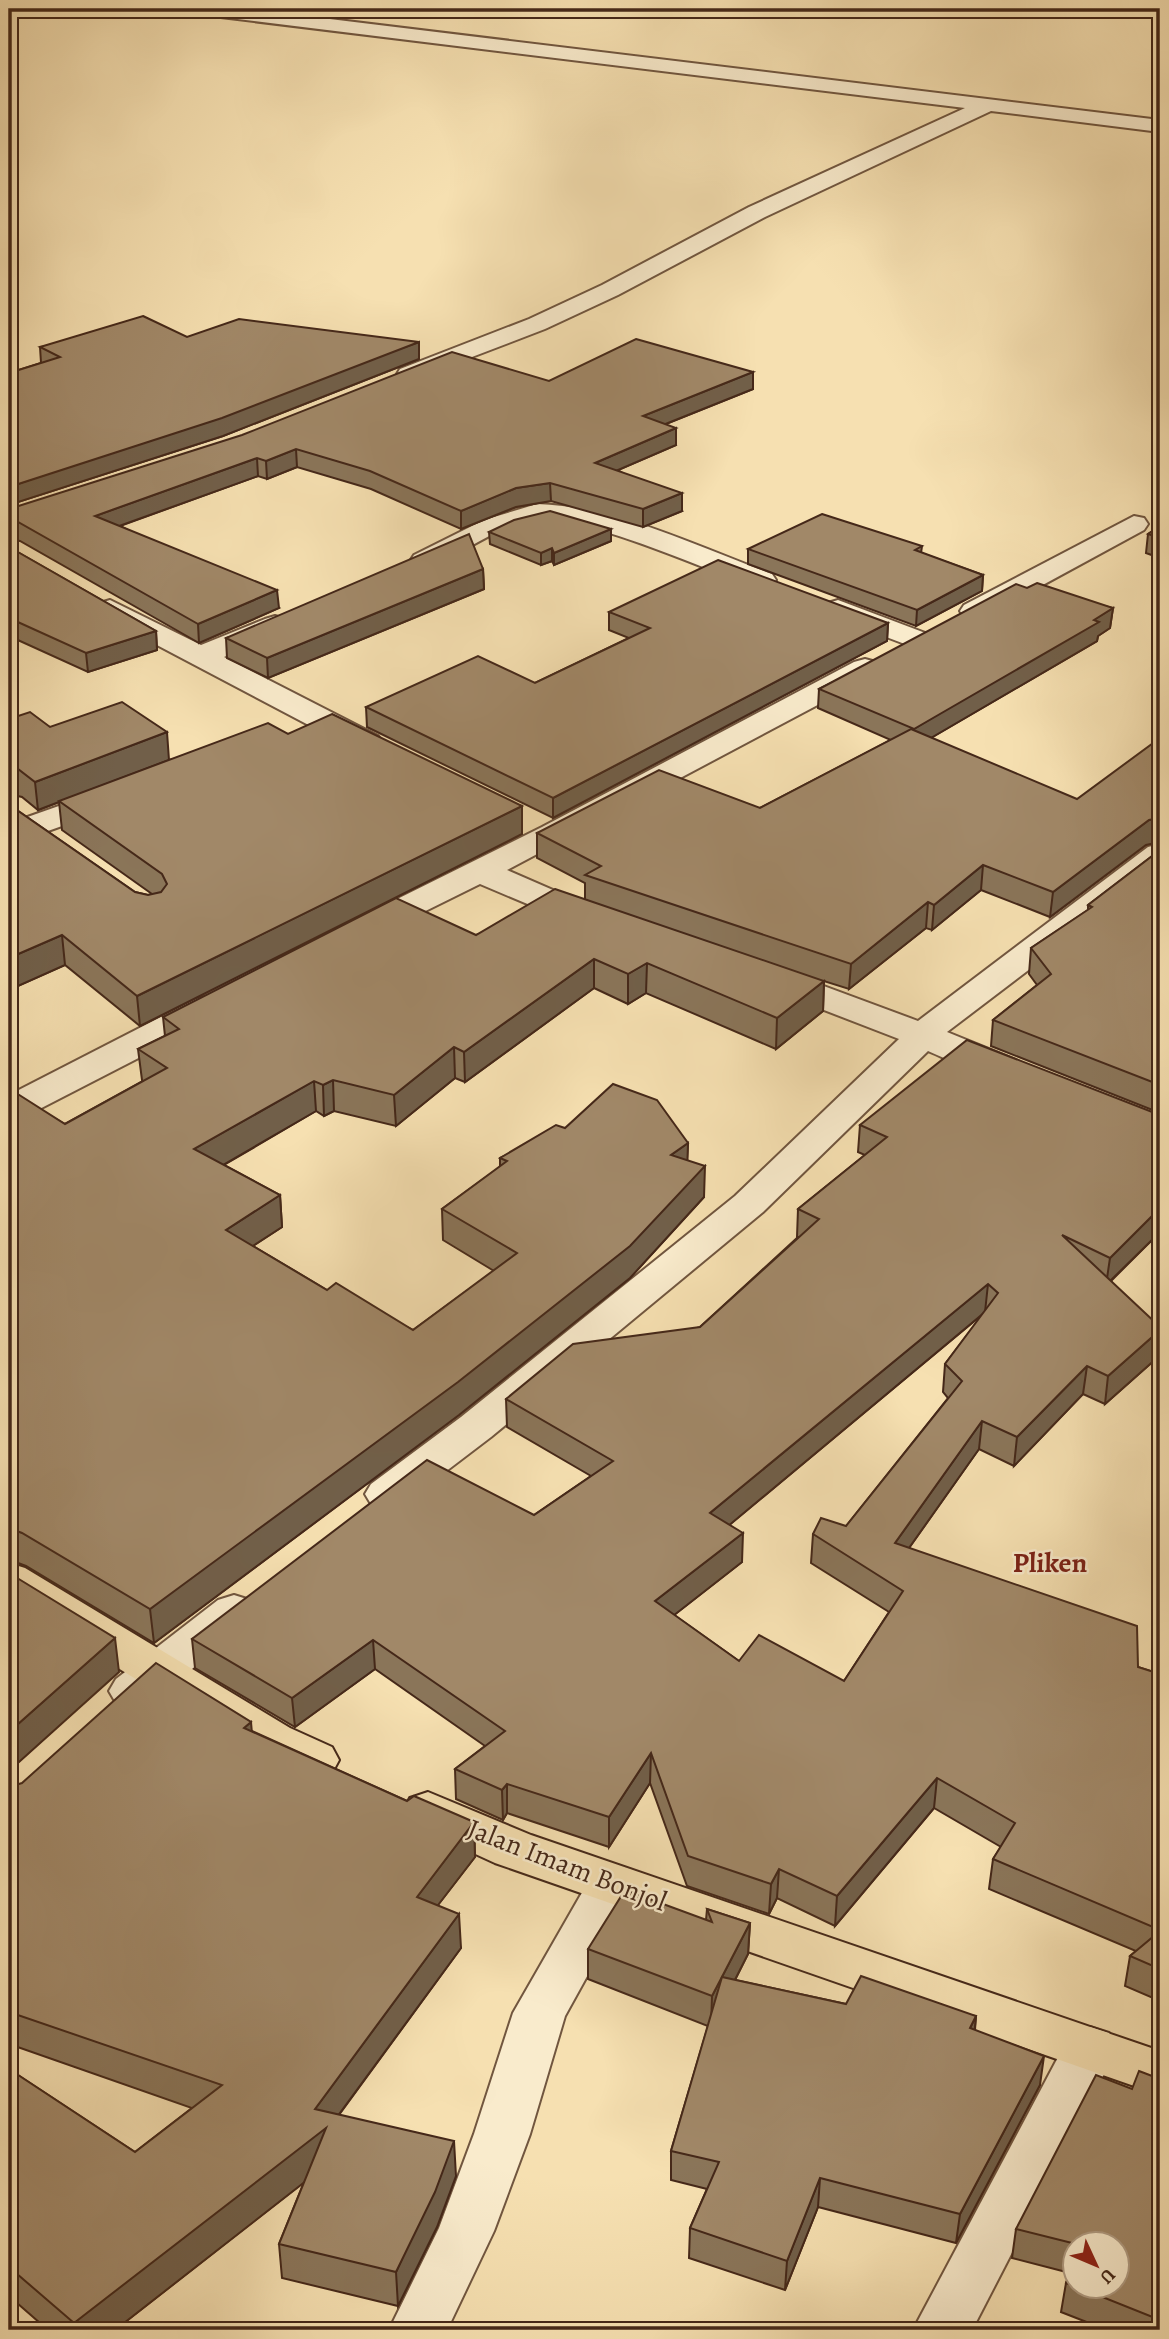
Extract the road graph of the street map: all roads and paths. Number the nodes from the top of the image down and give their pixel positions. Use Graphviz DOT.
graph roads {
  1 [pos="204,9"];
  2 [pos="988,105"];
  3 [pos="1160,126"];
  4 [pos="388,382"];
  5 [pos="1140,531"];
  6 [pos="398,572"];
  7 [pos="85,594"];
  8 [pos="302,613"];
  9 [pos="936,630"];
  10 [pos="200,656"];
  11 [pos="317,718"];
  12 [pos="279,732"];
  13 [pos="387,753"];
  14 [pos="140,786"];
  15 [pos="20,816"];
  16 [pos="518,817"];
  17 [pos="554,834"];
  18 [pos="61,849"];
  19 [pos="1160,854"];
  20 [pos="477,870"];
  21 [pos="617,927"];
  22 [pos="341,939"];
  23 [pos="744,970"];
  24 [pos="230,996"];
  25 [pos="922,1036"];
  26 [pos="1033,1080"];
  27 [pos="9,1110"];
  28 [pos="355,1518"];
  29 [pos="9,1579"];
  30 [pos="268,1585"];
  31 [pos="159,1668"];
  32 [pos="108,1714"];
  33 [pos="613,1884"];
  34 [pos="1090,2049"];
  35 [pos="1160,2073"];
  36 [pos="418,2330"];
  37 [pos="942,2330"];
  1 -- 2 [label="street"];
  2 -- 3 [label="street"];
  2 -- 4 [label="street"];
  5 -- 9 [label="street"];
  6 -- 9 [label="street"];
  7 -- 10 [label="street"];
  8 -- 10 [label="street"];
  9 -- 17 [label="street"];
  10 -- 11 [label="street"];
  11 -- 12 [label="street"];
  11 -- 13 [label="street"];
  14 -- 15 [label="street"];
  15 -- 18 [label="street"];
  16 -- 17 [label="street"];
  17 -- 20 [label="street"];
  19 -- 25 [label="street"];
  20 -- 21 [label="street"];
  20 -- 22 [label="street"];
  23 -- 25 [label="street"];
  24 -- 27 [label="street"];
  25 -- 26 [label="street"];
  25 -- 28 [label="street"];
  29 -- 31 [label="main road, Jalan Imam Bonjol"];
  30 -- 31 [label="street"];
  31 -- 32 [label="street"];
  31 -- 33 [label="main road, Jalan Imam Bonjol"];
  33 -- 34 [label="main road, Jalan Imam Bonjol"];
  33 -- 36 [label="street"];
  34 -- 35 [label="main road, Jalan Imam Bonjol"];
  34 -- 37 [label="street"];
}
